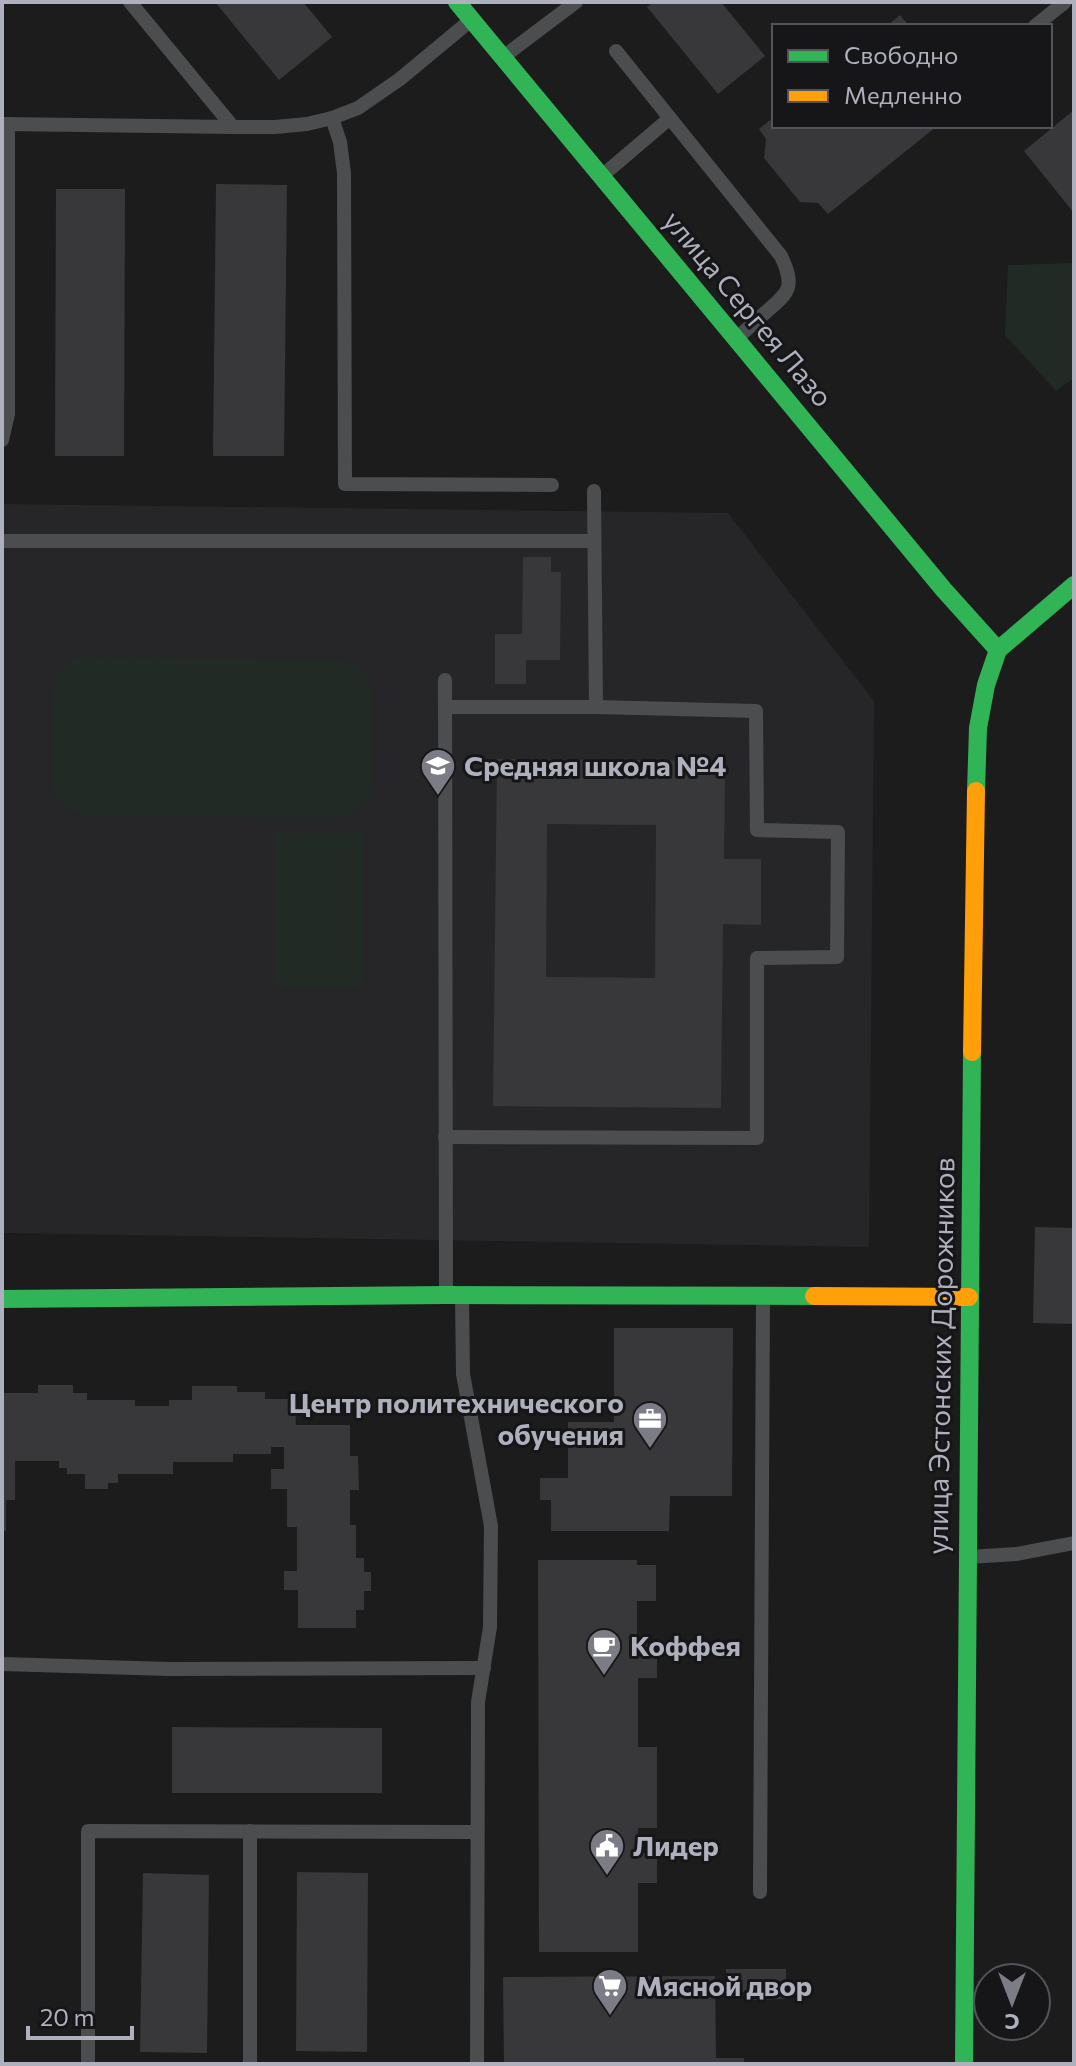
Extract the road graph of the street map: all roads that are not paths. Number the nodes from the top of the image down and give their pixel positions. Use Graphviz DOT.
graph roads {
  1 [pos="130,2"];
  2 [pos="457,2"];
  3 [pos="576,2"];
  4 [pos="1065,2"];
  5 [pos="472,20"];
  6 [pos="1038,24"];
  7 [pos="616,51"];
  8 [pos="503,58"];
  9 [pos="332,118"];
  10 [pos="670,118"];
  11 [pos="5,124"];
  12 [pos="233,127"];
  13 [pos="601,176"];
  14 [pos="5,276"];
  15 [pos="736,339"];
  16 [pos="2,440"];
  17 [pos="552,485"];
  18 [pos="594,491"];
  19 [pos="2,541"];
  20 [pos="594,541"];
  21 [pos="1074,585"];
  22 [pos="998,650"];
  23 [pos="445,680"];
  24 [pos="445,707"];
  25 [pos="596,707"];
  26 [pos="445,1137"];
  27 [pos="454,1295"];
  28 [pos="763,1296"];
  29 [pos="969,1297"];
  30 [pos="2,1299"];
  31 [pos="1074,1543"];
  32 [pos="967,1557"];
  33 [pos="2,1664"];
  34 [pos="484,1668"];
  35 [pos="250,1831"];
  36 [pos="477,1832"];
  37 [pos="760,1892"];
  38 [pos="88,2064"];
  39 [pos="250,2064"];
  40 [pos="477,2064"];
  41 [pos="964,2064"];
  1 -- 12 [label="lane"];
  2 -- 5 [label="street, улица Сергея Лазо"];
  3 -- 8 [label="lane"];
  4 -- 6 [label="lane"];
  5 -- 8 [label="street, улица Сергея Лазо"];
  5 -- 9 [label="lane"];
  7 -- 10 [label="lane"];
  8 -- 13 [label="street, улица Сергея Лазо"];
  9 -- 12 [label="lane"];
  9 -- 17 [label="lane"];
  10 -- 13 [label="lane"];
  10 -- 15 [label="lane"];
  11 -- 12 [label="lane"];
  11 -- 14 [label="lane"];
  13 -- 15 [label="street, улица Сергея Лазо"];
  14 -- 16 [label="lane"];
  15 -- 22 [label="street, улица Сергея Лазо"];
  18 -- 20 [label="lane"];
  19 -- 20 [label="lane"];
  20 -- 25 [label="lane"];
  21 -- 22 [label="street"];
  22 -- 29 [label="street, улица Эстонских Дорожников"];
  23 -- 24 [label="lane"];
  24 -- 25 [label="lane"];
  24 -- 26 [label="lane"];
  25 -- 26 [label="lane"];
  26 -- 27 [label="lane"];
  27 -- 28 [label="street"];
  27 -- 30 [label="street"];
  27 -- 34 [label="lane"];
  28 -- 29 [label="street"];
  28 -- 37 [label="lane"];
  29 -- 32 [label="street, улица Эстонских Дорожников"];
  31 -- 32 [label="lane"];
  32 -- 41 [label="street, улица Эстонских Дорожников"];
  33 -- 34 [label="lane"];
  34 -- 36 [label="lane"];
  35 -- 36 [label="lane"];
  35 -- 38 [label="lane"];
  35 -- 39 [label="lane"];
  36 -- 40 [label="lane"];
}
